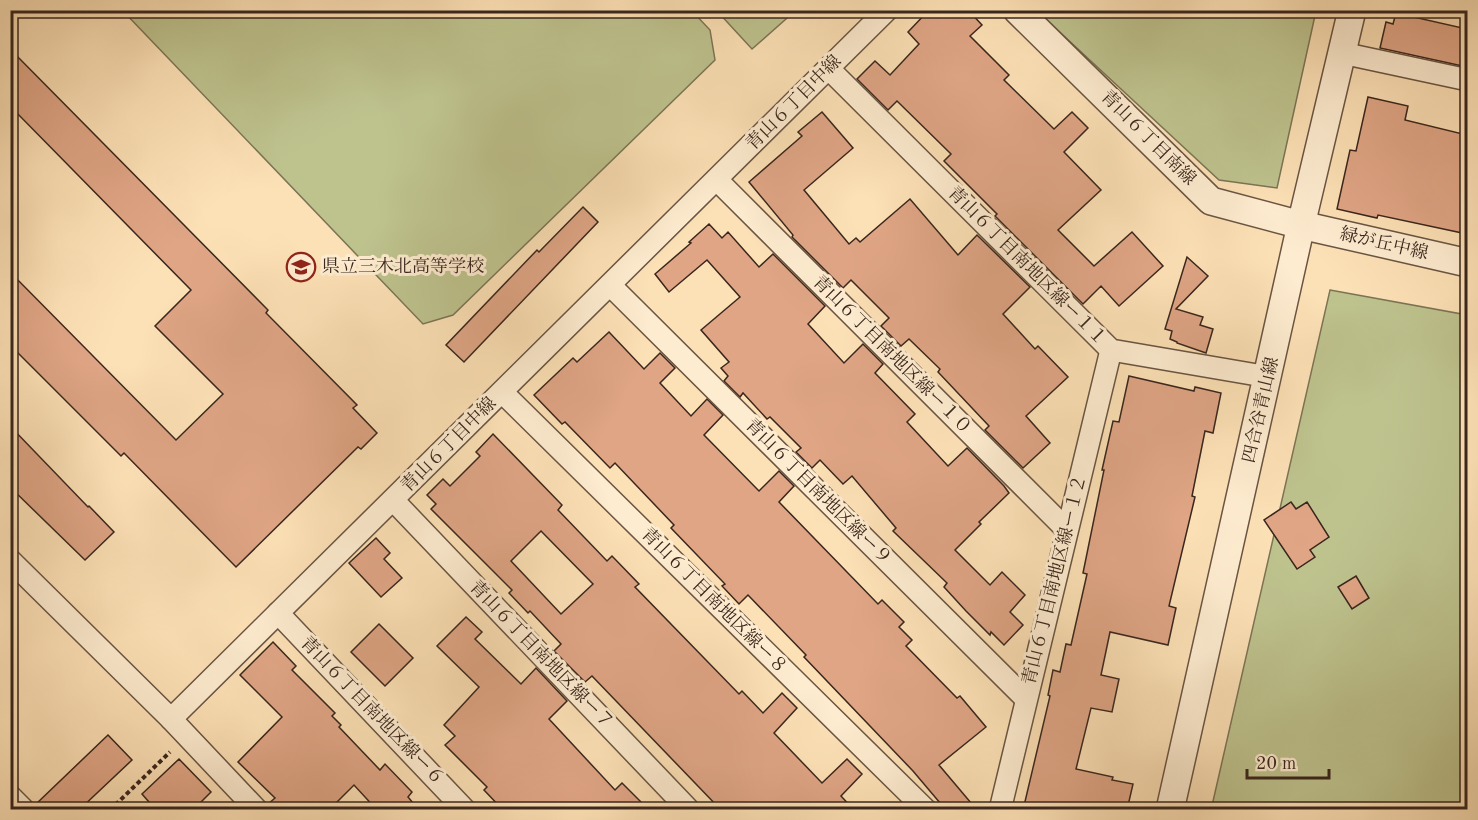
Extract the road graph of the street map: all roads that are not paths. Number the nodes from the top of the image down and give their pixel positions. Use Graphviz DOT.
graph roads {
  1 [pos="887,10"];
  2 [pos="1017,10"];
  3 [pos="1352,10"];
  4 [pos="1342,53"];
  5 [pos="829,69"];
  6 [pos="1467,80"];
  7 [pos="717,180"];
  8 [pos="1301,225"];
  9 [pos="1467,263"];
  10 [pos="610,285"];
  11 [pos="1111,350"];
  12 [pos="1269,377"];
  13 [pos="502,392"];
  14 [pos="393,500"];
  15 [pos="1067,531"];
  16 [pos="10,560"];
  17 [pos="278,613"];
  18 [pos="1026,699"];
  19 [pos="171,719"];
  20 [pos="10,796"];
  21 [pos="24,810"];
  22 [pos="256,810"];
  23 [pos="465,810"];
  24 [pos="689,810"];
  25 [pos="926,810"];
  26 [pos="999,810"];
  27 [pos="1170,810"];
  1 -- 5 [label="street, 青山６丁目中線"];
  2 -- 8 [label="street, 青山６丁目南線"];
  3 -- 4 [label="street, 四合谷青山線"];
  4 -- 6 [label="street"];
  4 -- 8 [label="street, 四合谷青山線"];
  5 -- 7 [label="street, 青山６丁目中線"];
  5 -- 11 [label="street, 青山６丁目南地区線ー１１"];
  7 -- 10 [label="street, 青山６丁目中線"];
  7 -- 15 [label="street, 青山６丁目南地区線ー１０"];
  8 -- 9 [label="street, 緑が丘中線"];
  8 -- 12 [label="street, 四合谷青山線"];
  10 -- 13 [label="street, 青山６丁目中線"];
  10 -- 18 [label="street, 青山６丁目南地区線ー９"];
  11 -- 12 [label="street, 青山６丁目南地区線ー１１"];
  11 -- 15 [label="street, 青山６丁目南地区線ー１２"];
  12 -- 27 [label="street, 四合谷青山線"];
  13 -- 14 [label="street, 青山６丁目中線"];
  13 -- 25 [label="street, 青山６丁目南地区線ー８"];
  14 -- 17 [label="street, 青山６丁目中線"];
  14 -- 24 [label="street, 青山６丁目南地区線ー７"];
  15 -- 18 [label="street, 青山６丁目南地区線ー１２"];
  16 -- 19 [label="street"];
  17 -- 19 [label="street, 青山６丁目中線"];
  17 -- 23 [label="street, 青山６丁目南地区線ー６"];
  18 -- 26 [label="street, 青山６丁目南地区線ー１２"];
  19 -- 22 [label="street"];
  20 -- 21 [label="street"];
}
